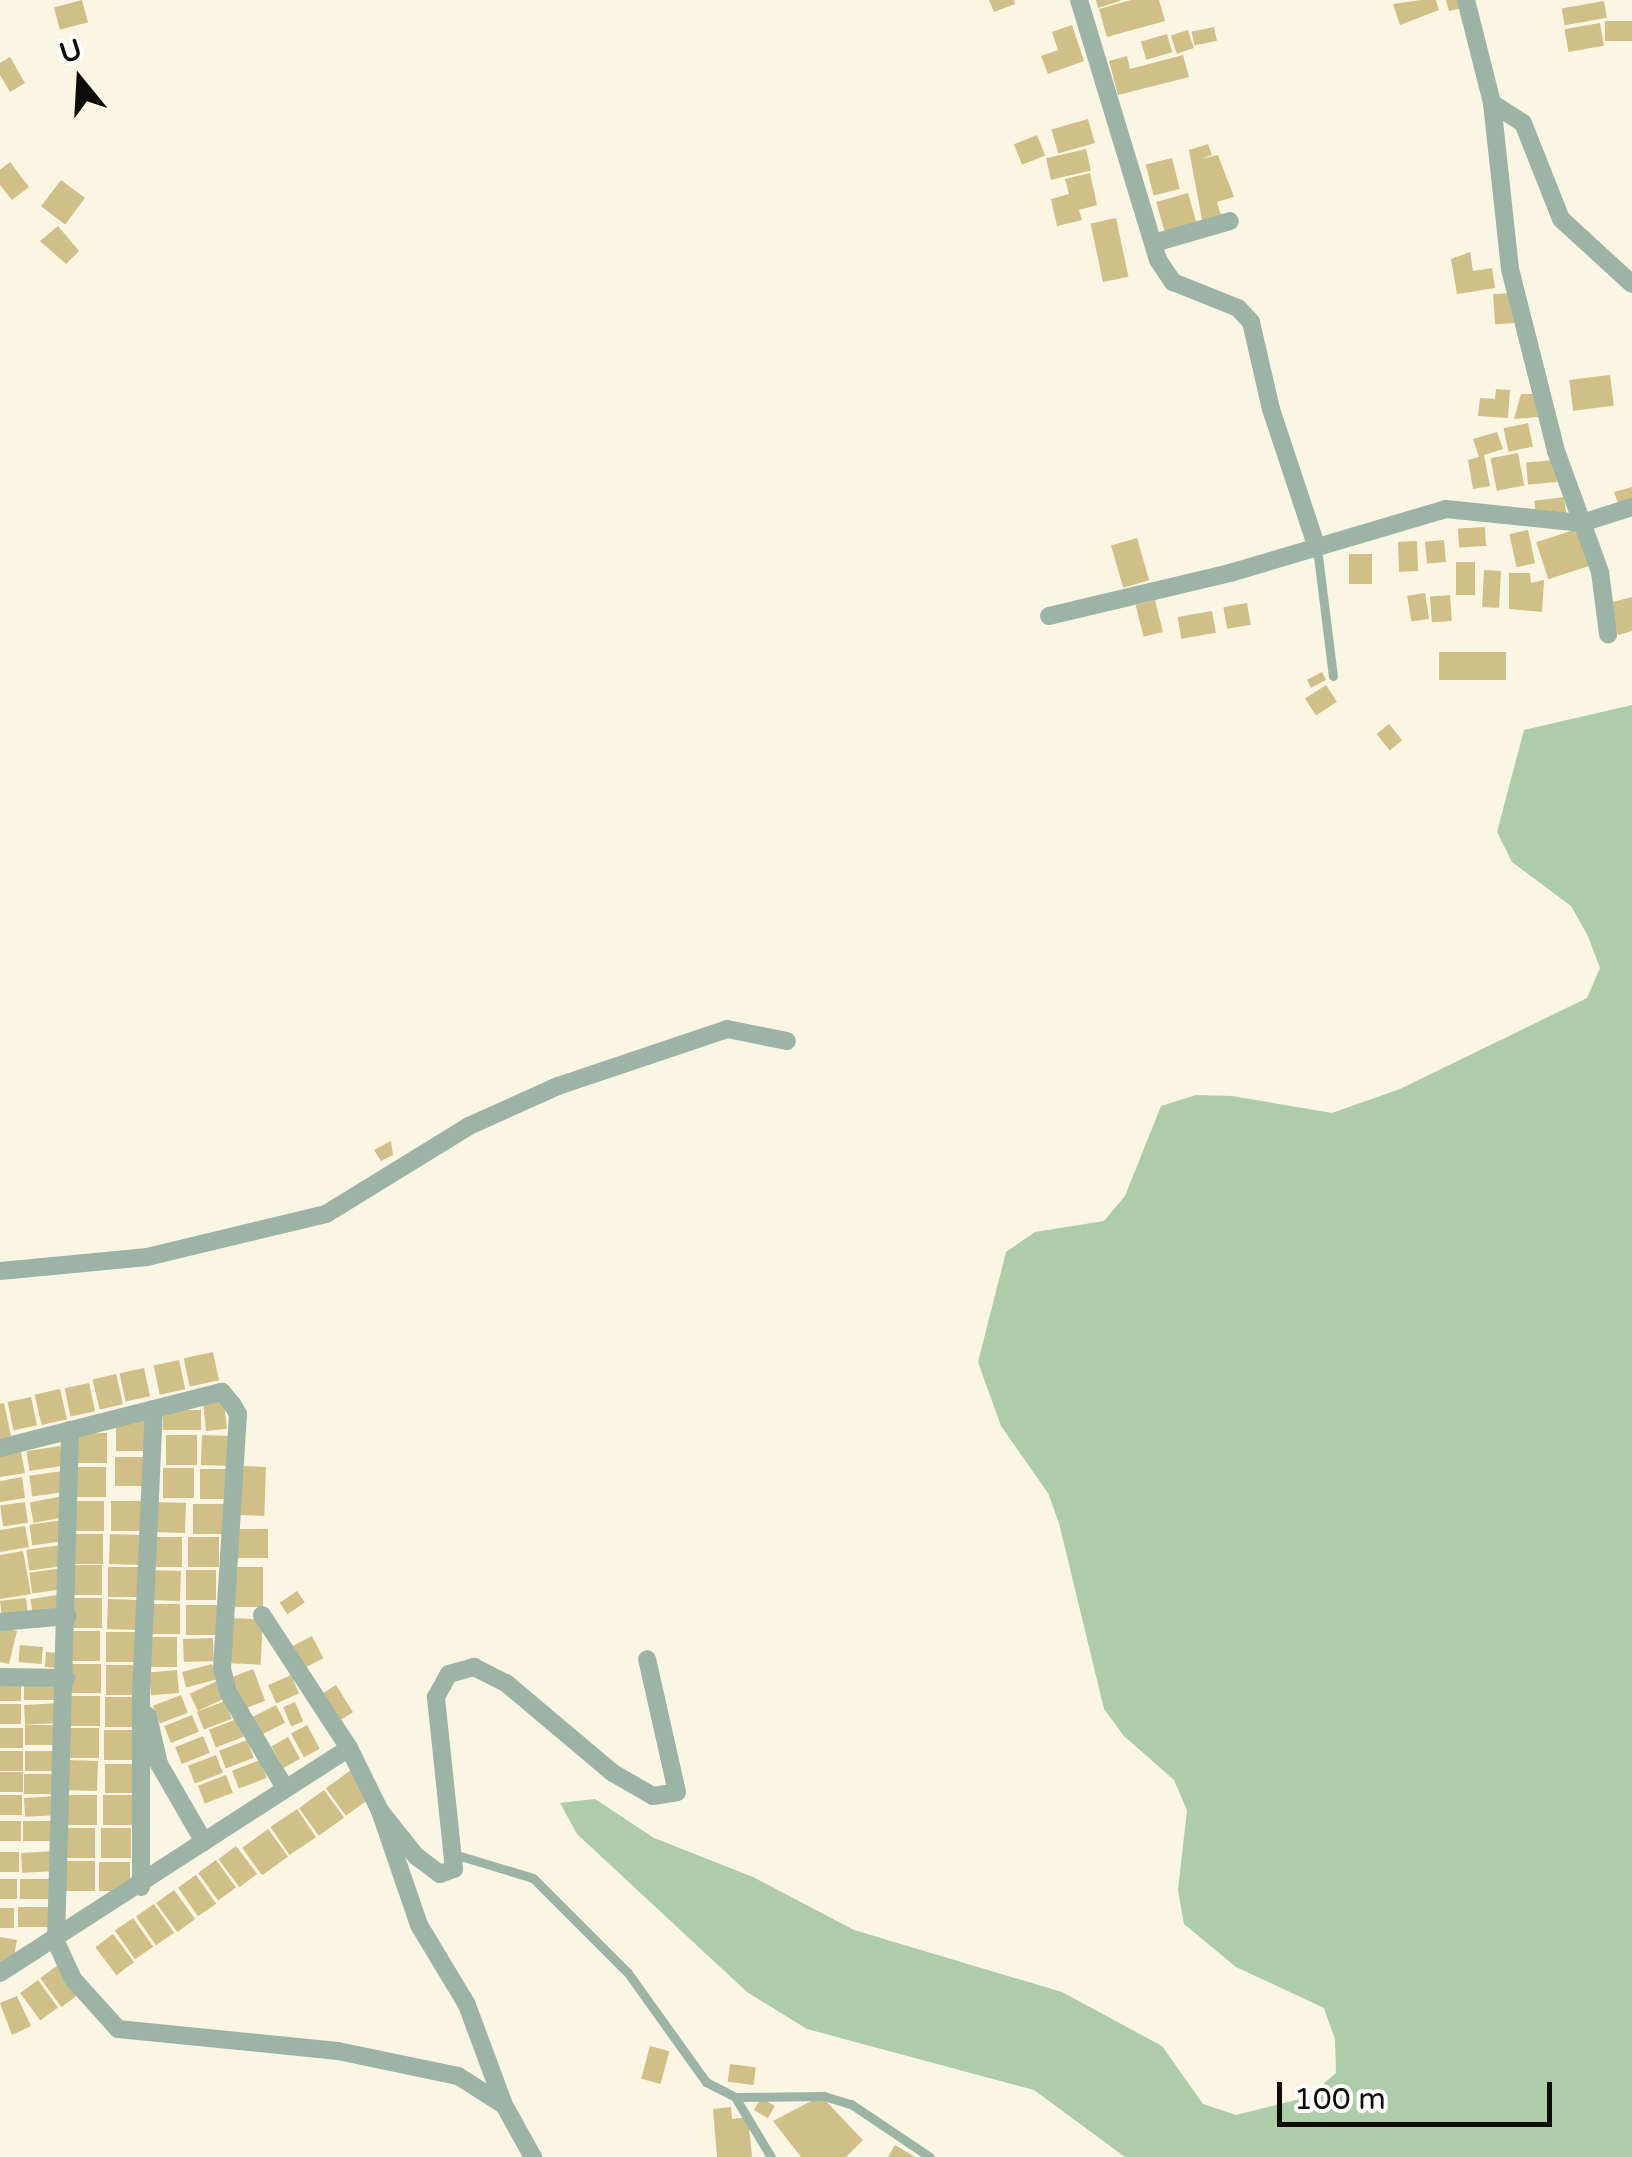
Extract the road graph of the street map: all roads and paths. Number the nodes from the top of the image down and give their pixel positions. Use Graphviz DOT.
graph roads {
  1 [pos="1079,0"];
  2 [pos="1466,0"];
  3 [pos="1492,103"];
  4 [pos="1230,220"];
  5 [pos="1154,243"];
  6 [pos="1632,284"];
  7 [pos="1632,507"];
  8 [pos="1582,524"];
  9 [pos="1318,548"];
  10 [pos="1048,616"];
  11 [pos="1608,634"];
  12 [pos="1332,676"];
  13 [pos="787,1040"];
  14 [pos="0,1271"];
  15 [pos="154,1409"];
  16 [pos="70,1430"];
  17 [pos="0,1448"];
  18 [pos="262,1615"];
  19 [pos="68,1616"];
  20 [pos="0,1622"];
  21 [pos="647,1659"];
  22 [pos="0,1676"];
  23 [pos="66,1678"];
  24 [pos="141,1694"];
  25 [pos="348,1748"];
  26 [pos="285,1788"];
  27 [pos="380,1811"];
  28 [pos="204,1842"];
  29 [pos="457,1855"];
  30 [pos="141,1886"];
  31 [pos="56,1942"];
  32 [pos="0,1973"];
  33 [pos="736,2097"];
  34 [pos="504,2105"];
  35 [pos="532,2157"];
  36 [pos="772,2157"];
  37 [pos="930,2157"];
  1 -- 5 [label="street"];
  2 -- 3 [label="street"];
  3 -- 6 [label="street"];
  3 -- 8 [label="street"];
  4 -- 5 [label="street"];
  5 -- 9 [label="street"];
  7 -- 8 [label="street"];
  8 -- 9 [label="street"];
  8 -- 11 [label="street"];
  9 -- 10 [label="street"];
  9 -- 12 [label="lane"];
  13 -- 14 [label="street"];
  15 -- 16 [label="street"];
  15 -- 24 [label="street"];
  15 -- 26 [label="street"];
  16 -- 17 [label="street"];
  16 -- 19 [label="street"];
  18 -- 25 [label="street"];
  19 -- 20 [label="street"];
  19 -- 23 [label="street"];
  21 -- 29 [label="street"];
  22 -- 23 [label="street"];
  23 -- 31 [label="street"];
  24 -- 28 [label="street"];
  24 -- 30 [label="street"];
  25 -- 26 [label="street"];
  25 -- 27 [label="street"];
  26 -- 28 [label="street"];
  27 -- 29 [label="street"];
  27 -- 34 [label="street"];
  28 -- 30 [label="street"];
  29 -- 33 [label="lane"];
  30 -- 31 [label="street"];
  31 -- 32 [label="street"];
  31 -- 34 [label="street"];
  33 -- 36 [label="lane"];
  33 -- 37 [label="lane"];
  34 -- 35 [label="street"];
}
